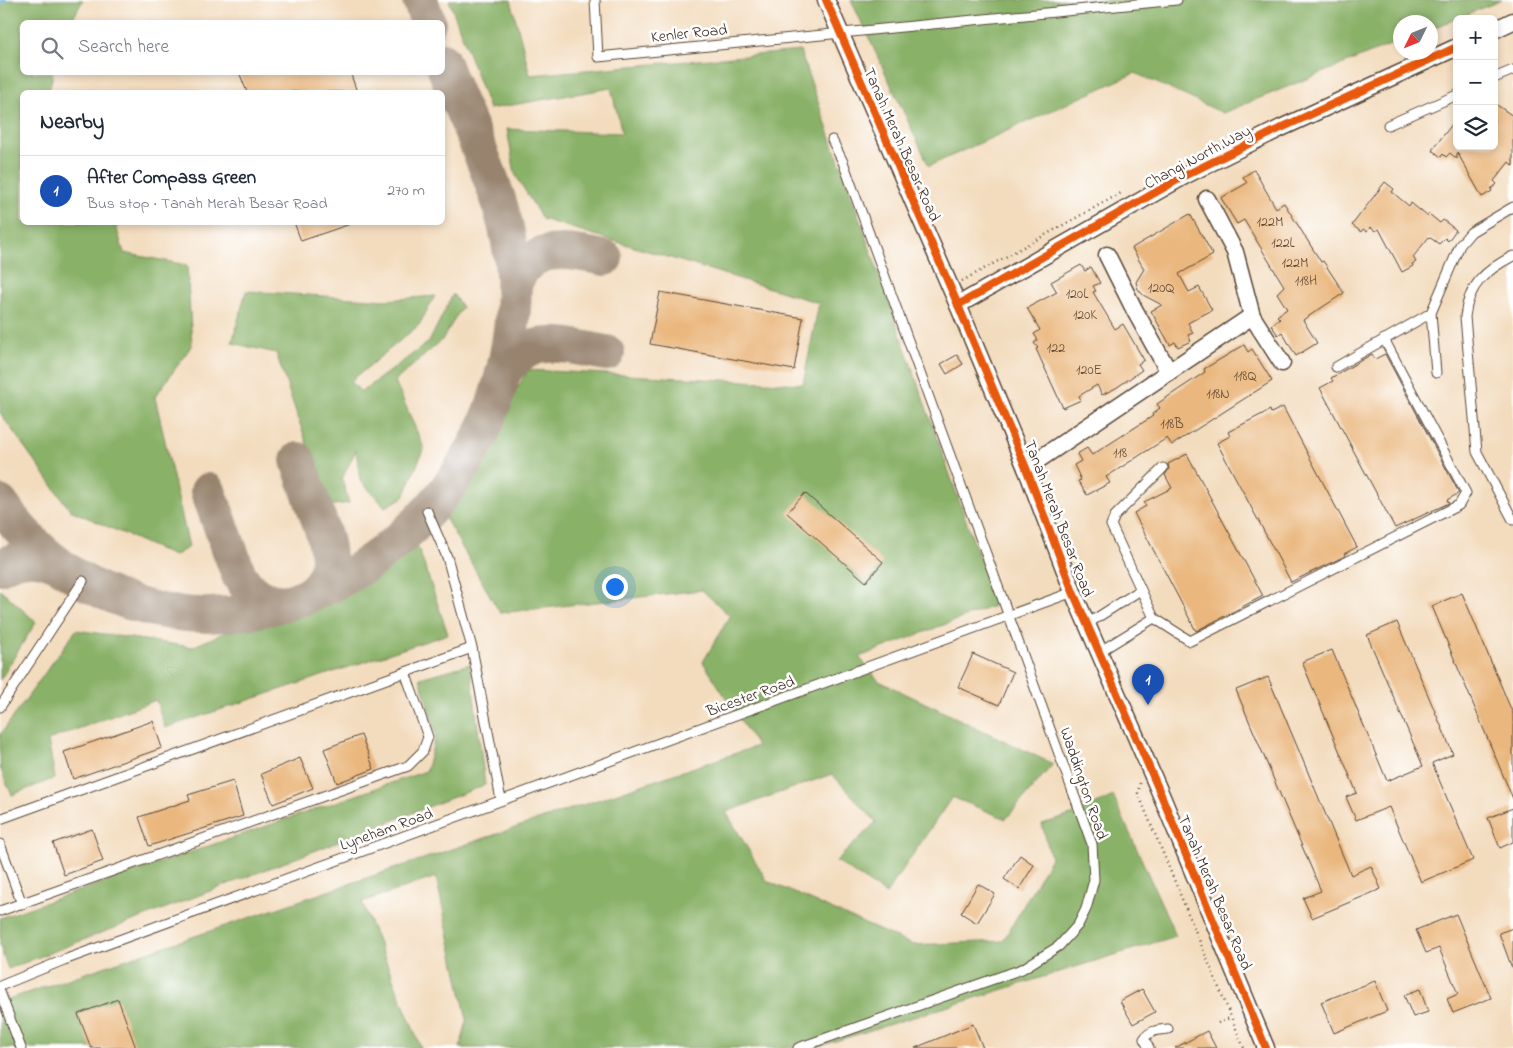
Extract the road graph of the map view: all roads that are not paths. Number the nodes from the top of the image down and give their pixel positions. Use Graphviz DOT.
graph roads {
  1 [pos="595,0"];
  2 [pos="826,0"];
  3 [pos="1177,0"];
  4 [pos="1513,21"];
  5 [pos="1498,28"];
  6 [pos="839,32"];
  7 [pos="1453,49"];
  8 [pos="1513,70"];
  9 [pos="1498,76"];
  10 [pos="1453,97"];
  11 [pos="1388,125"];
  12 [pos="832,140"];
  13 [pos="1207,200"];
  14 [pos="1513,207"];
  15 [pos="1107,255"];
  16 [pos="1513,256"];
  17 [pos="958,305"];
  18 [pos="1431,313"];
  19 [pos="1252,316"];
  20 [pos="1384,339"];
  21 [pos="1282,363"];
  22 [pos="1336,367"];
  23 [pos="1169,372"];
  24 [pos="1436,373"];
  25 [pos="1026,468"];
  26 [pos="1163,468"];
  27 [pos="427,511"];
  28 [pos="1513,520"];
  29 [pos="83,581"];
  30 [pos="1140,590"];
  31 [pos="1073,592"];
  32 [pos="1009,616"];
  33 [pos="1154,618"];
  34 [pos="1087,624"];
  35 [pos="472,648"];
  36 [pos="1100,652"];
  37 [pos="405,672"];
  38 [pos="0,707"];
  39 [pos="501,800"];
  40 [pos="0,819"];
  41 [pos="0,844"];
  42 [pos="22,904"];
  43 [pos="0,911"];
  44 [pos="0,986"];
  45 [pos="0,992"];
  46 [pos="1168,1029"];
  47 [pos="21,1048"];
  48 [pos="798,1048"];
  49 [pos="1149,1048"];
  50 [pos="1266,1048"];
  1 -- 6 [label="lane, Kenler Road"];
  2 -- 6 [label="street, Tanah Merah Besar Road"];
  3 -- 6 [label="lane"];
  4 -- 5 [label="street"];
  6 -- 17 [label="street, Tanah Merah Besar Road"];
  7 -- 17 [label="street, Changi North Way"];
  8 -- 9 [label="lane"];
  10 -- 11 [label="lane"];
  12 -- 32 [label="lane, Waddington Road"];
  13 -- 19 [label="street"];
  14 -- 18 [label="lane"];
  15 -- 23 [label="street"];
  16 -- 28 [label="lane"];
  17 -- 25 [label="street, Tanah Merah Besar Road"];
  18 -- 20 [label="lane"];
  18 -- 24 [label="lane"];
  19 -- 21 [label="street"];
  19 -- 23 [label="street"];
  20 -- 22 [label="lane"];
  20 -- 33 [label="lane"];
  23 -- 25 [label="street"];
  25 -- 31 [label="street, Tanah Merah Besar Road"];
  26 -- 30 [label="lane"];
  27 -- 35 [label="lane"];
  29 -- 38 [label="lane"];
  30 -- 33 [label="lane"];
  30 -- 34 [label="lane"];
  31 -- 32 [label="lane, Bicester Road"];
  31 -- 34 [label="street, Tanah Merah Besar Road"];
  32 -- 39 [label="lane, Bicester Road"];
  32 -- 48 [label="lane, Waddington Road"];
  33 -- 36 [label="lane"];
  34 -- 36 [label="street, Tanah Merah Besar Road"];
  35 -- 37 [label="lane"];
  35 -- 39 [label="lane"];
  36 -- 50 [label="street, Tanah Merah Besar Road"];
  37 -- 40 [label="lane"];
  37 -- 42 [label="lane"];
  39 -- 44 [label="lane, Lyneham Road"];
  41 -- 42 [label="lane"];
  42 -- 43 [label="lane"];
  45 -- 47 [label="lane"];
  46 -- 49 [label="lane"];
}
